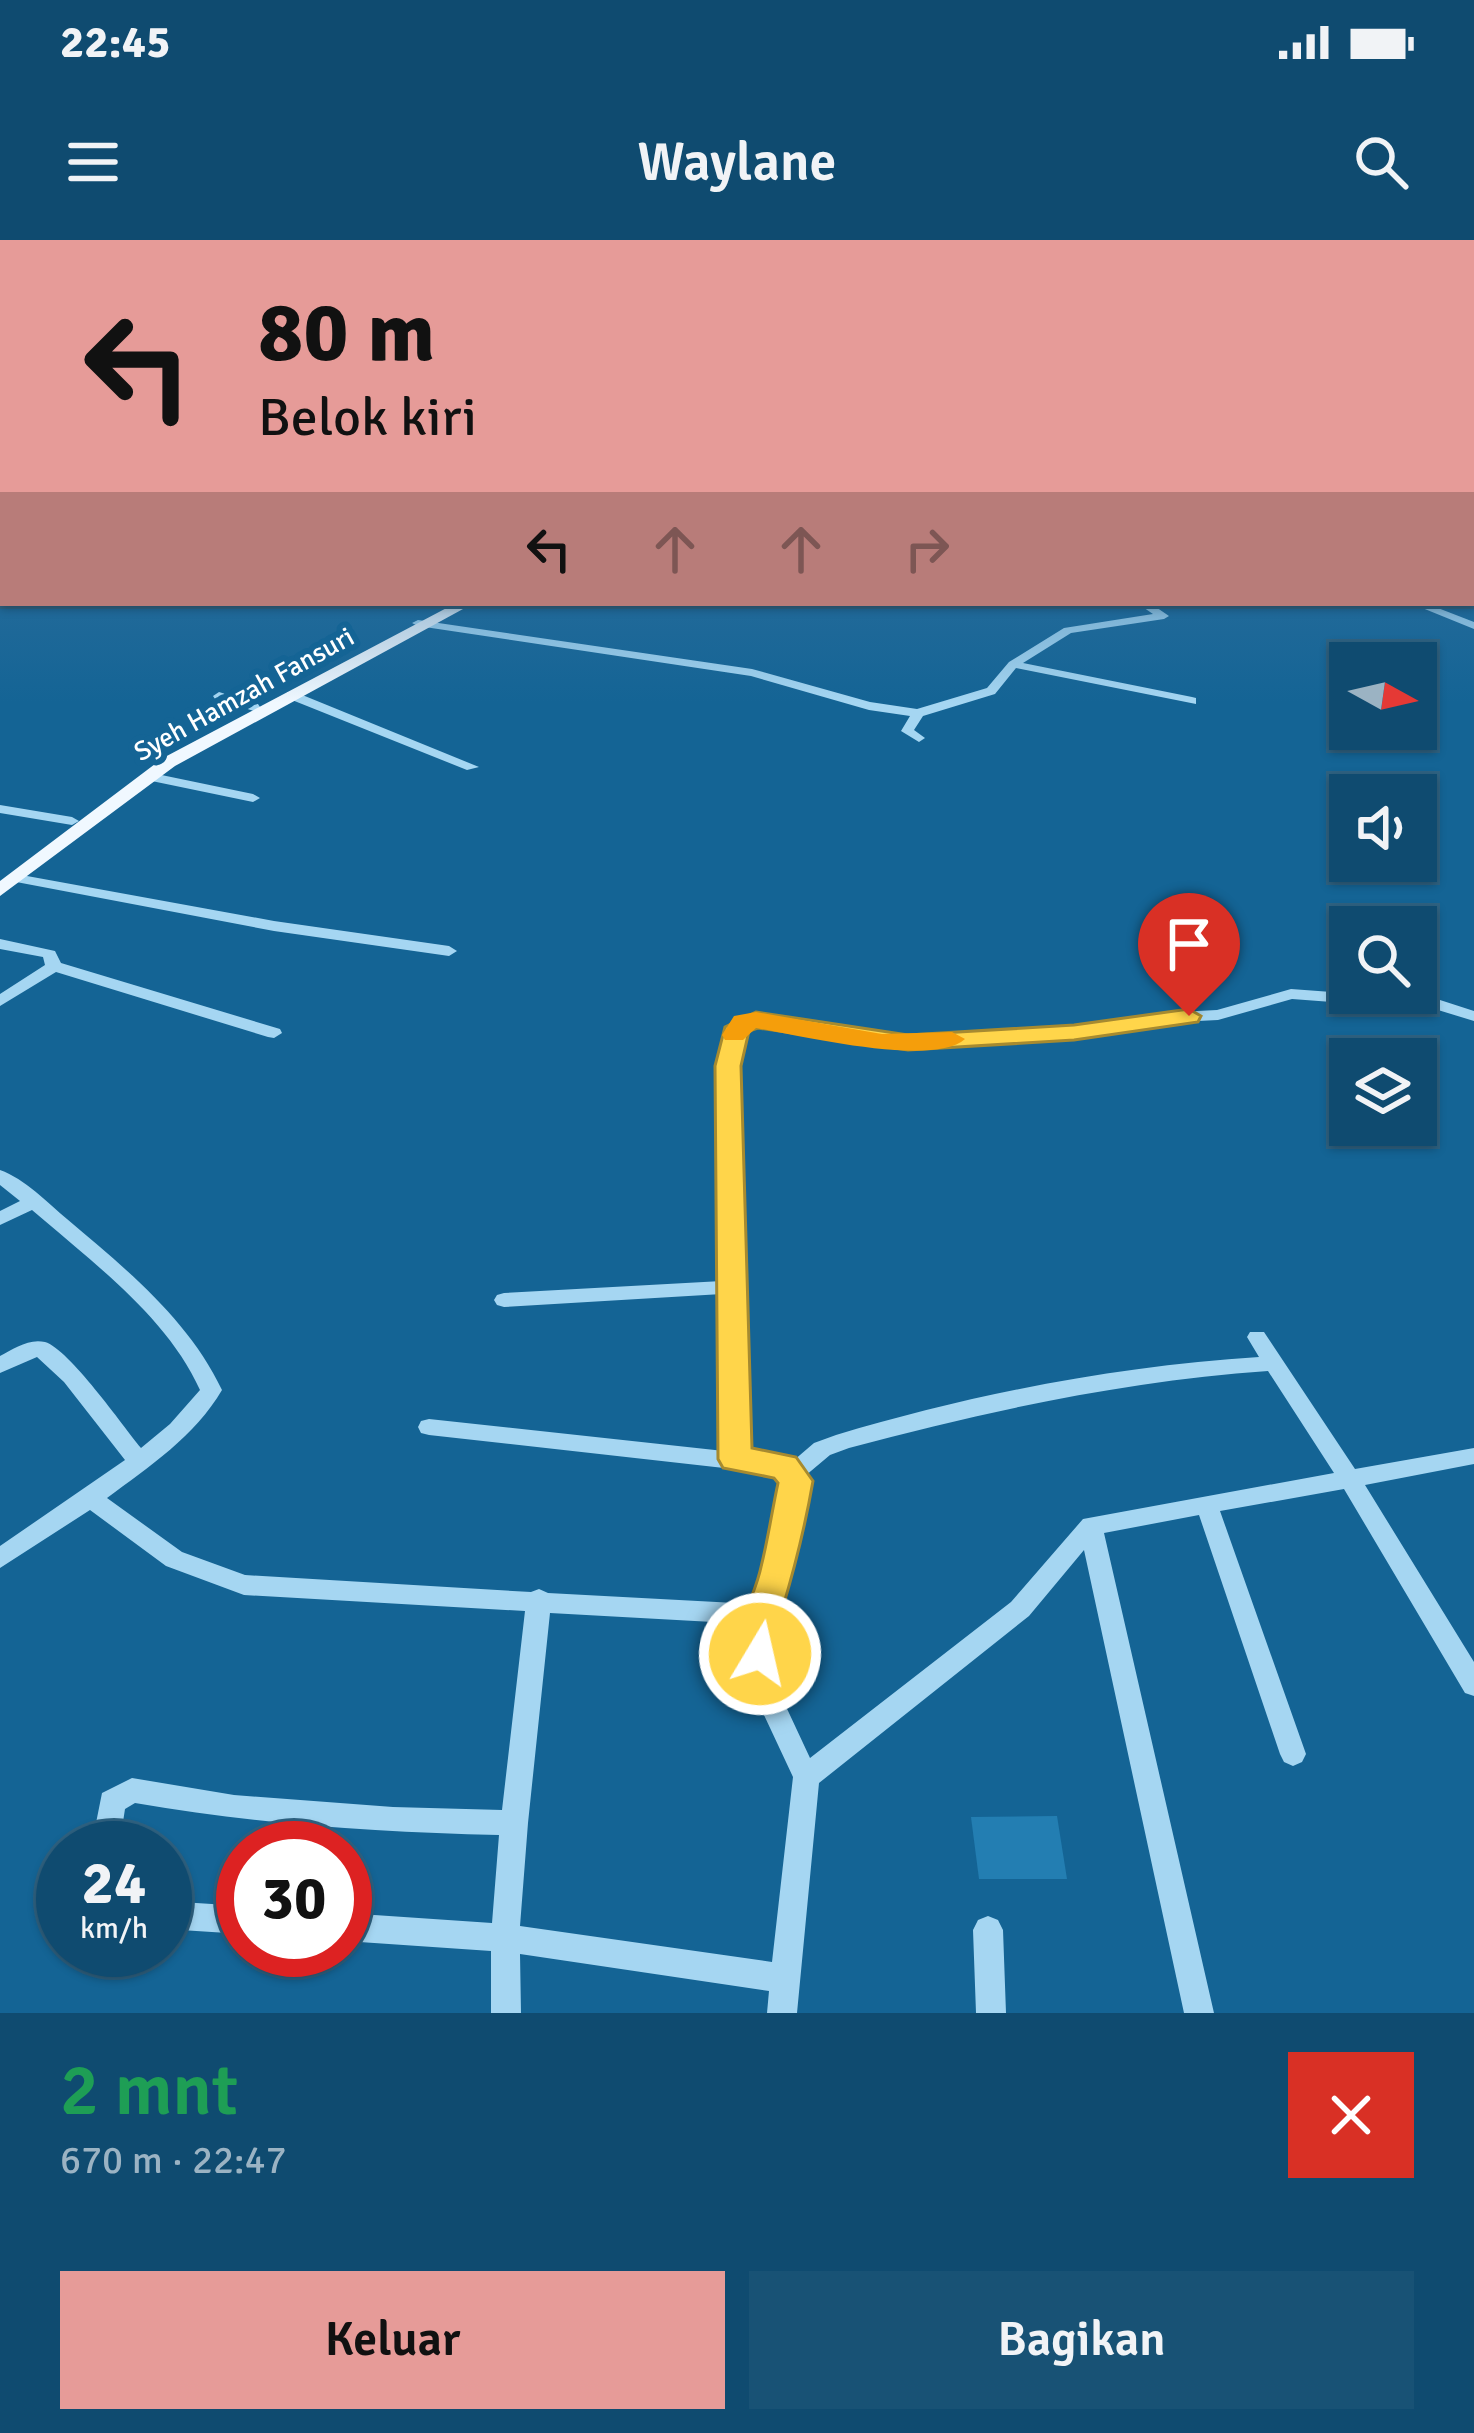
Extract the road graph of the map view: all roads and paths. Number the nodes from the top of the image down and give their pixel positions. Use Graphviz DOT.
graph roads {
  1 [pos="452,606"];
  2 [pos="461,606"];
  3 [pos="1147,606"];
  4 [pos="1423,606"];
  5 [pos="422,624"];
  6 [pos="1474,626"];
  7 [pos="1013,664"];
  8 [pos="291,695"];
  9 [pos="219,696"];
  10 [pos="1192,701"];
  11 [pos="254,707"];
  12 [pos="918,713"];
  13 [pos="919,738"];
  14 [pos="472,766"];
  15 [pos="147,776"];
  16 [pos="125,787"];
  17 [pos="253,798"];
  18 [pos="0,809"];
  19 [pos="72,821"];
  20 [pos="8,877"];
  21 [pos="0,890"];
  22 [pos="0,944"];
  23 [pos="449,951"];
  24 [pos="54,966"];
  25 [pos="0,1001"];
  26 [pos="1474,1016"];
  27 [pos="274,1033"];
  28 [pos="0,1177"];
  29 [pos="35,1201"];
  30 [pos="0,1219"];
  31 [pos="732,1287"];
  32 [pos="505,1300"];
  33 [pos="1257,1337"];
  34 [pos="1275,1364"];
  35 [pos="0,1365"];
  36 [pos="429,1427"];
  37 [pos="1474,1456"];
  38 [pos="735,1459"];
  39 [pos="138,1461"];
  40 [pos="792,1474"];
  41 [pos="1349,1479"];
  42 [pos="88,1496"];
  43 [pos="1207,1506"];
  44 [pos="1091,1526"];
  45 [pos="0,1558"];
  46 [pos="539,1599"];
  47 [pos="761,1615"];
  48 [pos="1474,1685"];
  49 [pos="1293,1754"];
  50 [pos="806,1777"];
  51 [pos="109,1821"];
  52 [pos="514,1822"];
  53 [pos="372,1929"];
  54 [pos="988,1930"];
  55 [pos="505,1938"];
  56 [pos="785,1979"];
  57 [pos="506,2013"];
  58 [pos="782,2013"];
  59 [pos="991,2013"];
  60 [pos="1199,2013"];
  1 -- 5 [label="main road, Syeh Hamzah Fansuri"];
  2 -- 5 [label="main road, Syeh Hamzah Fansuri"];
  3 -- 7 [label="street"];
  4 -- 6 [label="street"];
  5 -- 8 [label="main road, Syeh Hamzah Fansuri"];
  5 -- 11 [label="main road, Syeh Hamzah Fansuri"];
  5 -- 12 [label="street"];
  7 -- 10 [label="street"];
  7 -- 12 [label="street"];
  8 -- 14 [label="street"];
  8 -- 15 [label="main road, Syeh Hamzah Fansuri"];
  9 -- 11 [label="street"];
  11 -- 16 [label="main road, Syeh Hamzah Fansuri"];
  12 -- 13 [label="street"];
  15 -- 16 [label="main road, Syeh Hamzah Fansuri"];
  15 -- 17 [label="street"];
  16 -- 19 [label="main road, Syeh Hamzah Fansuri"];
  16 -- 20 [label="main road, Syeh Hamzah Fansuri"];
  18 -- 19 [label="street"];
  19 -- 20 [label="main road, Syeh Hamzah Fansuri"];
  20 -- 21 [label="main road, Syeh Hamzah Fansuri"];
  20 -- 23 [label="street"];
  22 -- 24 [label="street"];
  24 -- 25 [label="street"];
  24 -- 27 [label="street"];
  26 -- 31 [label="street"];
  28 -- 29 [label="street"];
  29 -- 30 [label="street"];
  29 -- 39 [label="street"];
  31 -- 32 [label="street"];
  31 -- 38 [label="street"];
  33 -- 34 [label="street"];
  34 -- 40 [label="street"];
  34 -- 41 [label="street"];
  35 -- 39 [label="street"];
  36 -- 38 [label="street"];
  37 -- 41 [label="street"];
  38 -- 40 [label="street"];
  39 -- 42 [label="street"];
  40 -- 47 [label="street"];
  41 -- 43 [label="street"];
  41 -- 48 [label="street"];
  42 -- 45 [label="street"];
  42 -- 46 [label="street"];
  43 -- 44 [label="street"];
  43 -- 49 [label="street"];
  44 -- 50 [label="street"];
  44 -- 60 [label="street"];
  46 -- 47 [label="street"];
  46 -- 52 [label="street"];
  47 -- 50 [label="street"];
  50 -- 56 [label="street"];
  51 -- 52 [label="street"];
  52 -- 55 [label="street"];
  53 -- 55 [label="street"];
  54 -- 59 [label="street"];
  55 -- 56 [label="street"];
  55 -- 57 [label="street"];
  56 -- 58 [label="street"];
}
